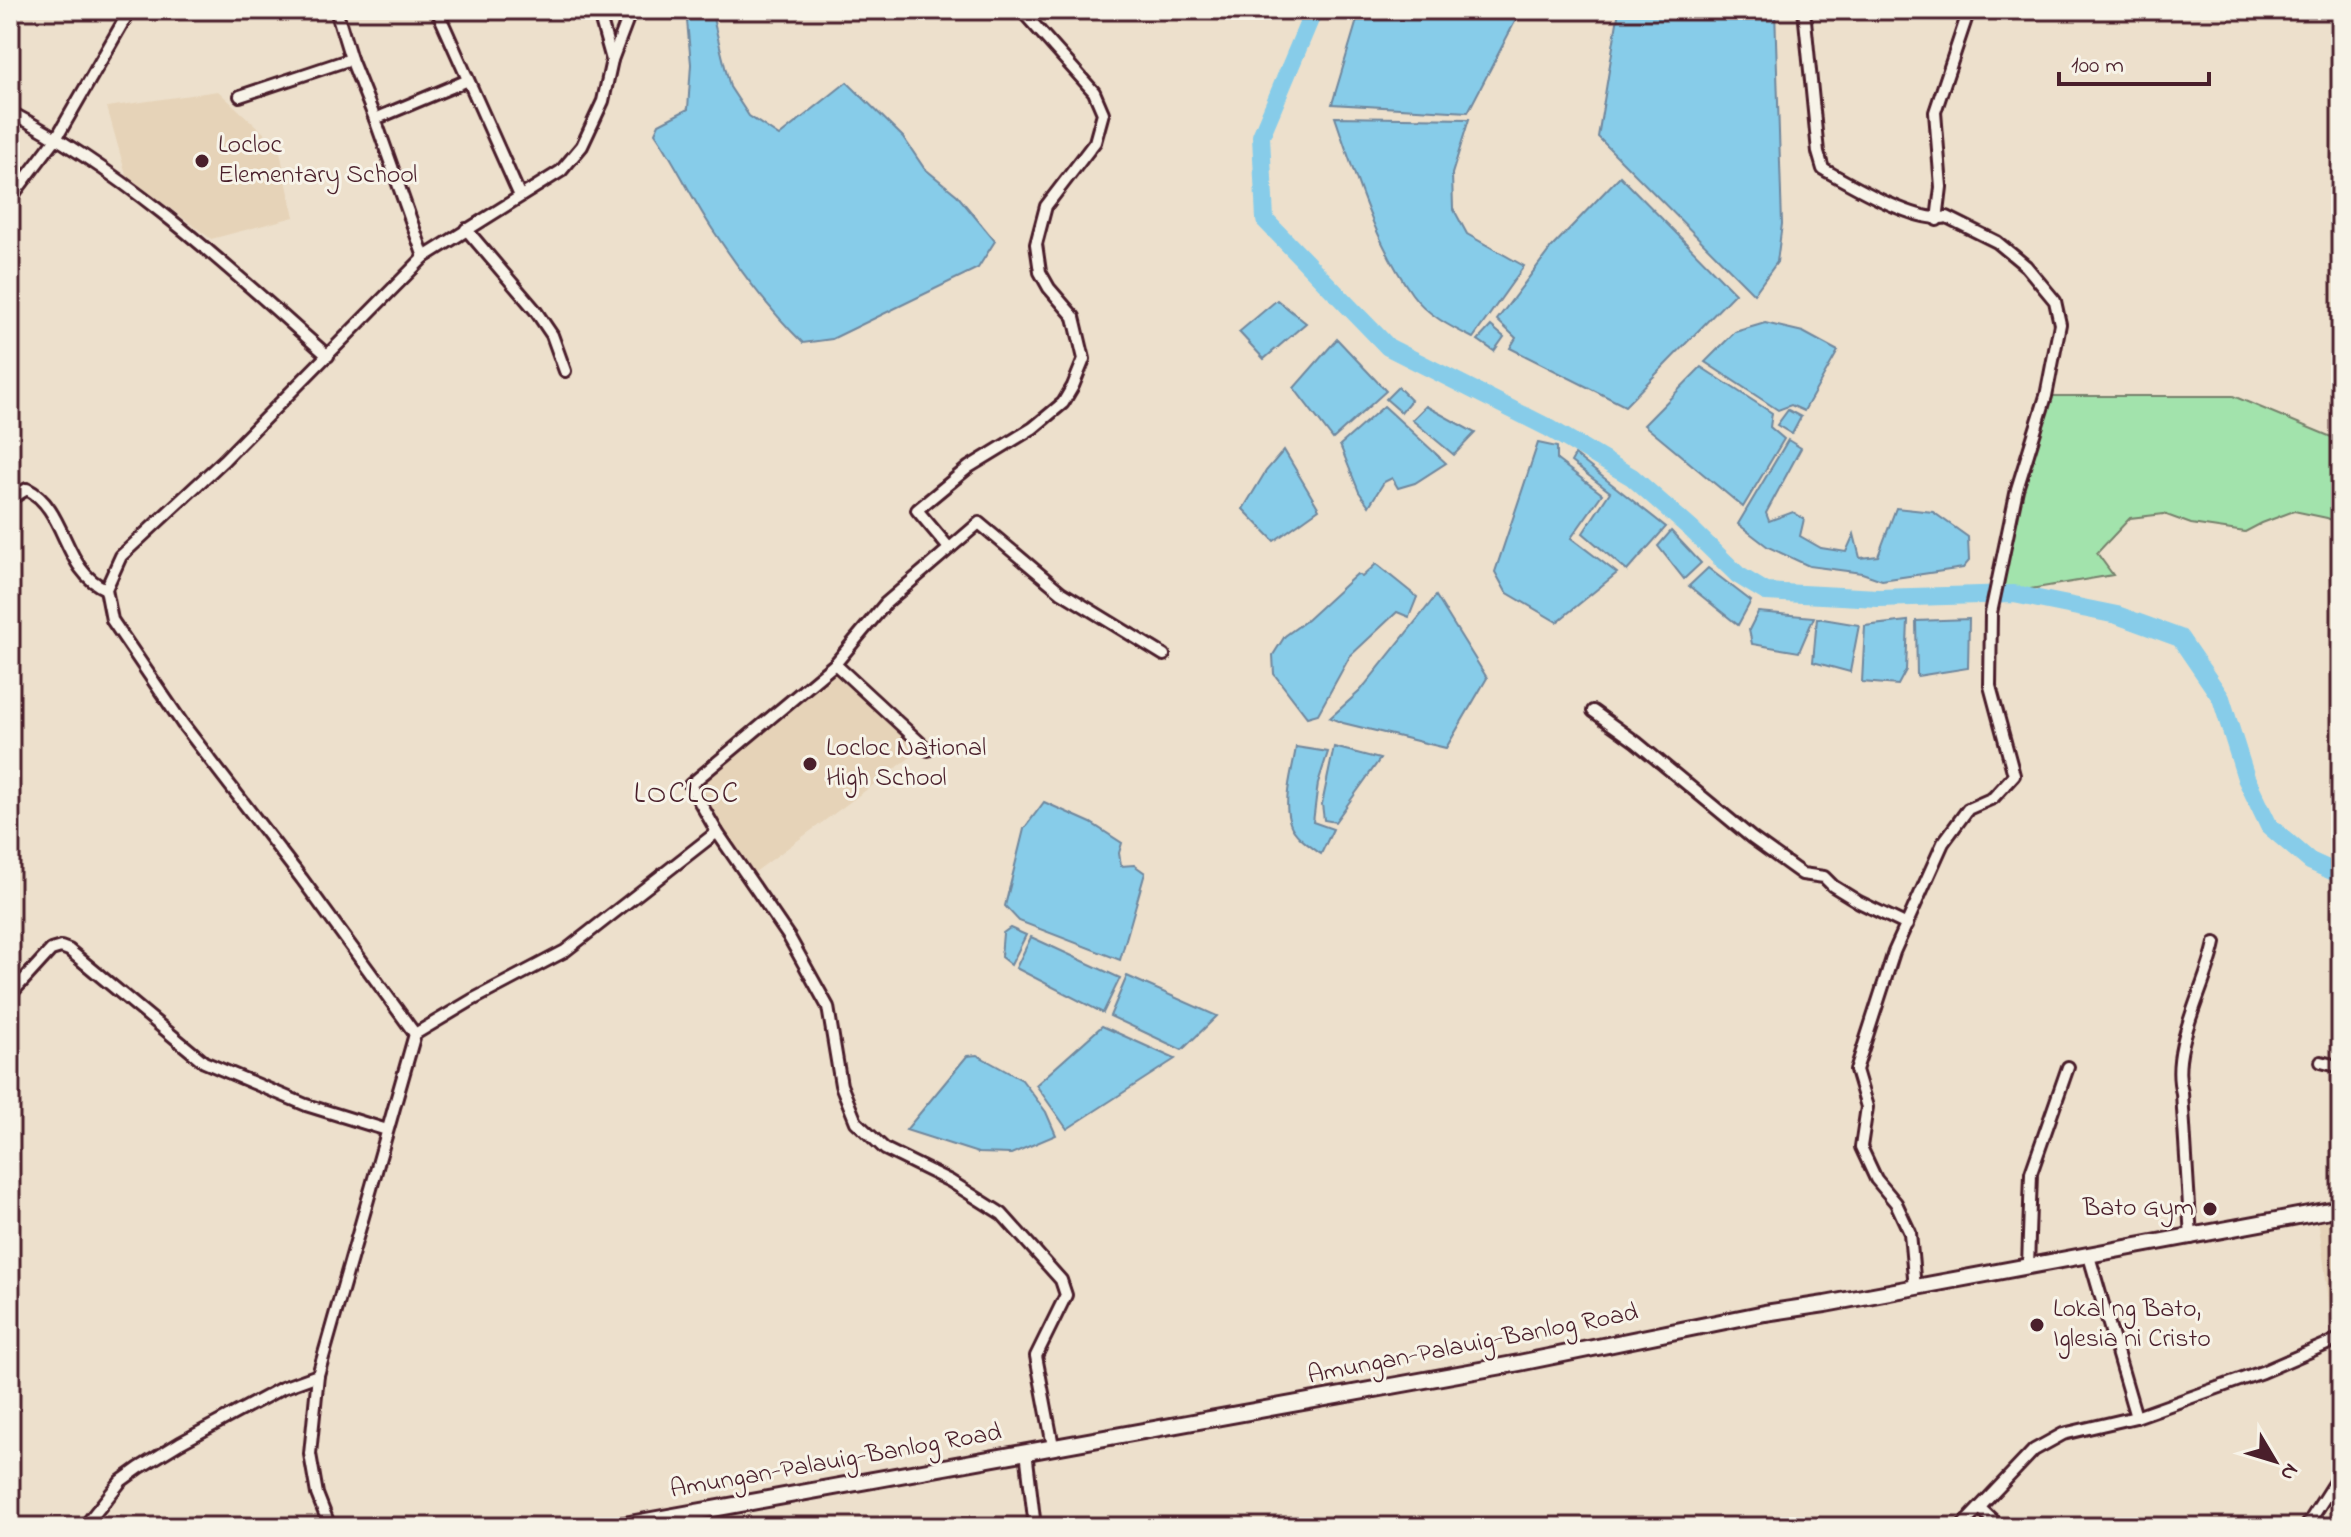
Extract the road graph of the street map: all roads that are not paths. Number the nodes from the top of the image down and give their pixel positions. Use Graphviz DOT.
graph roads {
  1 [pos="130,10"];
  2 [pos="336,10"];
  3 [pos="437,10"];
  4 [pos="598,10"];
  5 [pos="631,10"];
  6 [pos="1021,10"];
  7 [pos="1804,10"];
  8 [pos="1969,10"];
  9 [pos="351,59"];
  10 [pos="612,60"];
  11 [pos="466,81"];
  12 [pos="240,96"];
  13 [pos="10,112"];
  14 [pos="375,119"];
  15 [pos="57,137"];
  16 [pos="520,196"];
  17 [pos="10,199"];
  18 [pos="1937,220"];
  19 [pos="466,229"];
  20 [pos="424,257"];
  21 [pos="328,356"];
  22 [pos="565,371"];
  23 [pos="11,495"];
  24 [pos="949,548"];
  25 [pos="106,589"];
  26 [pos="1164,655"];
  27 [pos="835,664"];
  28 [pos="1593,711"];
  29 [pos="928,750"];
  30 [pos="717,832"];
  31 [pos="1907,925"];
  32 [pos="2215,943"];
  33 [pos="10,995"];
  34 [pos="415,1034"];
  35 [pos="2321,1062"];
  36 [pos="2068,1067"];
  37 [pos="2341,1067"];
  38 [pos="387,1130"];
  39 [pos="2341,1208"];
  40 [pos="2191,1238"];
  41 [pos="2089,1256"];
  42 [pos="2028,1267"];
  43 [pos="1915,1288"];
  44 [pos="2341,1338"];
  45 [pos="318,1375"];
  46 [pos="2136,1417"];
  47 [pos="1053,1446"];
  48 [pos="1026,1451"];
  49 [pos="2341,1472"];
  50 [pos="1980,1508"];
  51 [pos="84,1527"];
  52 [pos="330,1527"];
  53 [pos="613,1527"];
  54 [pos="1035,1527"];
  55 [pos="1961,1527"];
  56 [pos="2000,1527"];
  57 [pos="2306,1527"];
  1 -- 15 [label="street"];
  2 -- 9 [label="street"];
  3 -- 11 [label="street"];
  4 -- 10 [label="street"];
  5 -- 10 [label="street"];
  6 -- 24 [label="street"];
  7 -- 18 [label="street"];
  8 -- 18 [label="street"];
  9 -- 12 [label="street"];
  9 -- 14 [label="street"];
  10 -- 16 [label="street"];
  11 -- 14 [label="street"];
  11 -- 16 [label="street"];
  13 -- 15 [label="street"];
  14 -- 20 [label="street"];
  15 -- 17 [label="street"];
  15 -- 21 [label="street"];
  16 -- 19 [label="street"];
  18 -- 31 [label="street"];
  19 -- 20 [label="street"];
  19 -- 22 [label="street"];
  20 -- 21 [label="street"];
  21 -- 25 [label="street"];
  23 -- 25 [label="street"];
  24 -- 26 [label="street"];
  24 -- 27 [label="street"];
  25 -- 34 [label="street"];
  27 -- 29 [label="street"];
  27 -- 30 [label="street"];
  28 -- 31 [label="street"];
  30 -- 34 [label="street"];
  30 -- 47 [label="street"];
  31 -- 43 [label="street"];
  32 -- 40 [label="street"];
  33 -- 38 [label="street"];
  34 -- 38 [label="street"];
  35 -- 37 [label="street"];
  36 -- 42 [label="street"];
  38 -- 45 [label="street"];
  39 -- 40 [label="main road, Amungan-Palauig-Banlog Road"];
  40 -- 41 [label="main road, Amungan-Palauig-Banlog Road"];
  41 -- 42 [label="main road, Amungan-Palauig-Banlog Road"];
  41 -- 46 [label="street"];
  42 -- 43 [label="main road, Amungan-Palauig-Banlog Road"];
  43 -- 47 [label="main road, Amungan-Palauig-Banlog Road"];
  44 -- 46 [label="street"];
  45 -- 51 [label="street"];
  45 -- 52 [label="street"];
  46 -- 50 [label="street"];
  47 -- 48 [label="main road, Amungan-Palauig-Banlog Road"];
  48 -- 53 [label="main road, Amungan-Palauig-Banlog Road"];
  48 -- 54 [label="street"];
  49 -- 57 [label="street"];
  50 -- 55 [label="street"];
  50 -- 56 [label="street"];
}
